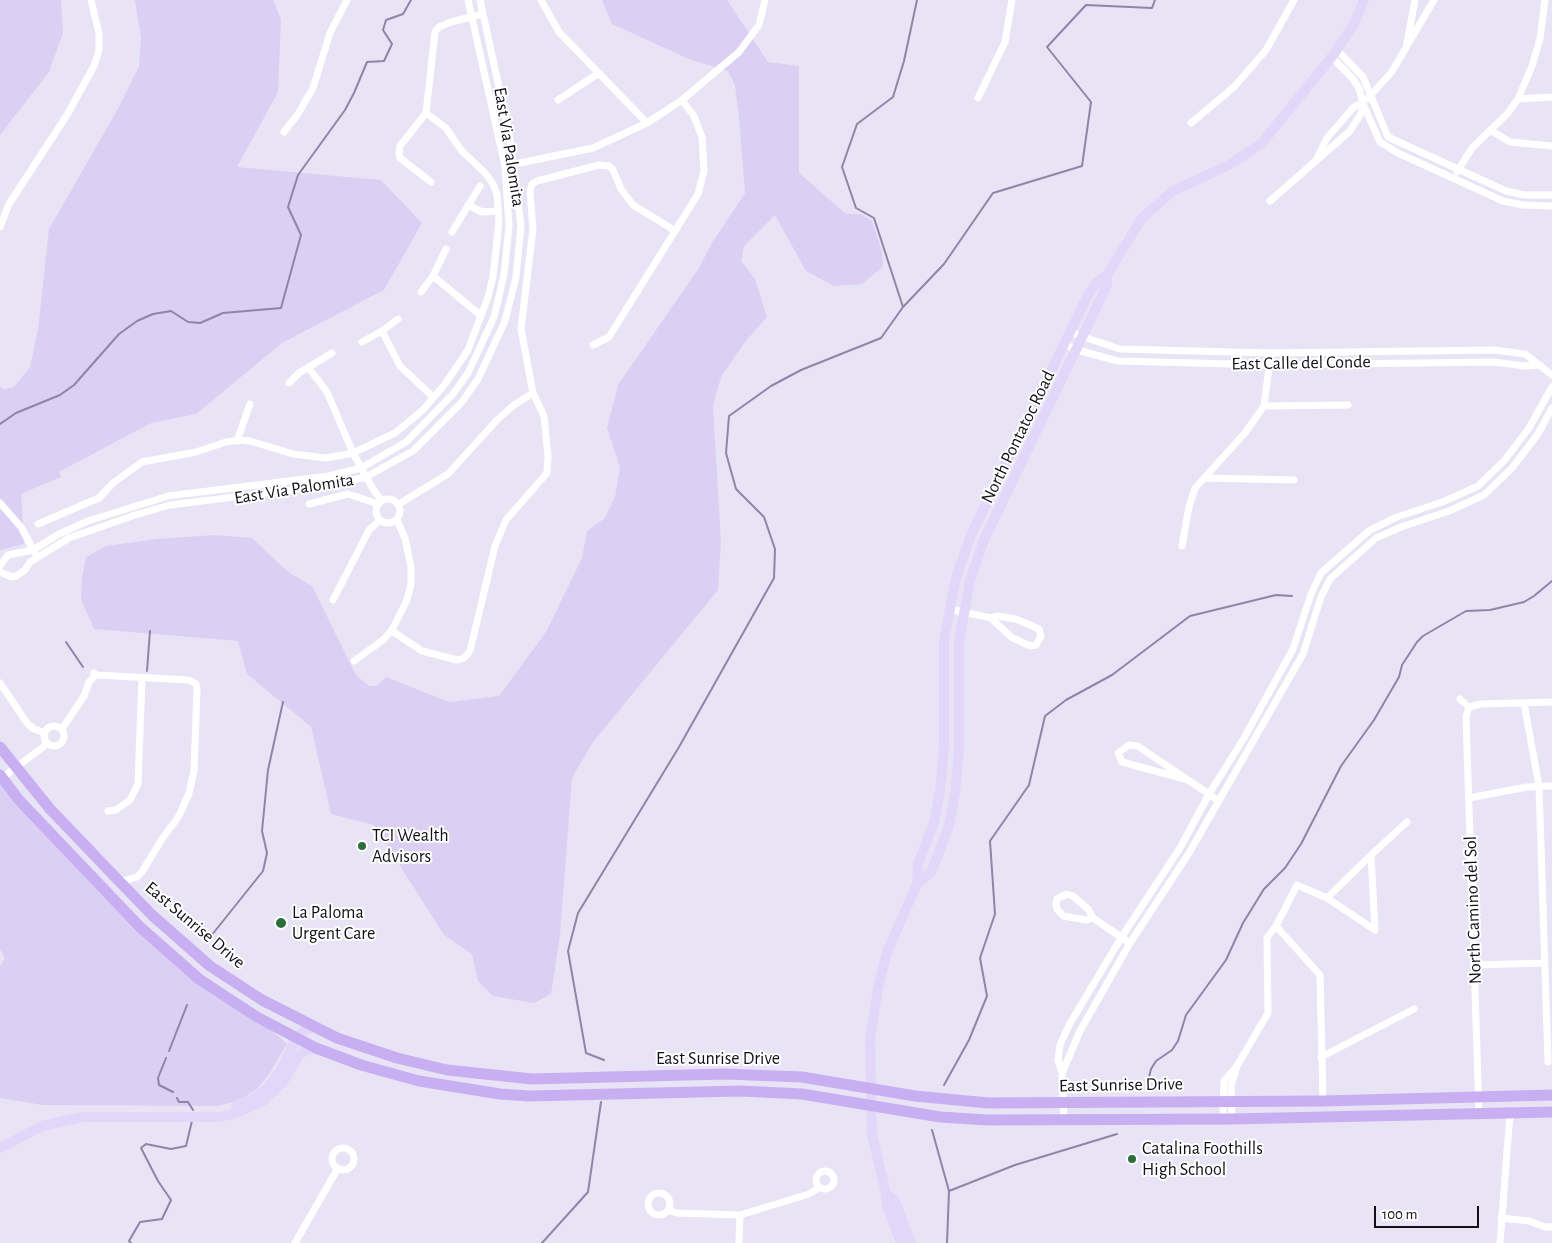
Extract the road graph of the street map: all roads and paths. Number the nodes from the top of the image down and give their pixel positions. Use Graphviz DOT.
graph roads {
  1 [pos="91,0"];
  2 [pos="347,0"];
  3 [pos="468,0"];
  4 [pos="480,0"];
  5 [pos="541,0"];
  6 [pos="765,0"];
  7 [pos="1012,0"];
  8 [pos="1294,0"];
  9 [pos="1364,0"];
  10 [pos="1415,0"];
  11 [pos="1434,0"];
  12 [pos="1544,0"];
  13 [pos="483,14"];
  14 [pos="472,16"];
  15 [pos="1406,48"];
  16 [pos="1334,54"];
  17 [pos="599,73"];
  18 [pos="1370,96"];
  19 [pos="1552,97"];
  20 [pos="978,98"];
  21 [pos="1518,99"];
  22 [pos="558,100"];
  23 [pos="682,100"];
  24 [pos="1363,103"];
  25 [pos="426,113"];
  26 [pos="647,123"];
  27 [pos="1191,123"];
  28 [pos="1490,130"];
  29 [pos="284,132"];
  30 [pos="1552,146"];
  31 [pos="1317,158"];
  32 [pos="514,164"];
  33 [pos="505,166"];
  34 [pos="1459,169"];
  35 [pos="1453,179"];
  36 [pos="430,182"];
  37 [pos="480,186"];
  38 [pos="1552,195"];
  39 [pos="1270,201"];
  40 [pos="468,205"];
  41 [pos="1552,206"];
  42 [pos="498,211"];
  43 [pos="0,227"];
  44 [pos="674,230"];
  45 [pos="452,232"];
  46 [pos="446,248"];
  47 [pos="1107,275"];
  48 [pos="434,276"];
  49 [pos="421,292"];
  50 [pos="480,315"];
  51 [pos="398,318"];
  52 [pos="382,331"];
  53 [pos="1069,332"];
  54 [pos="1082,338"];
  55 [pos="362,342"];
  56 [pos="1064,344"];
  57 [pos="593,345"];
  58 [pos="1077,350"];
  59 [pos="1399,350"];
  60 [pos="332,353"];
  61 [pos="1271,353"];
  62 [pos="1399,362"];
  63 [pos="1270,365"];
  64 [pos="1540,365"];
  65 [pos="308,367"];
  66 [pos="1552,375"];
  67 [pos="289,383"];
  68 [pos="1552,387"];
  69 [pos="533,393"];
  70 [pos="433,397"];
  71 [pos="250,404"];
  72 [pos="1348,405"];
  73 [pos="1264,406"];
  74 [pos="1552,408"];
  75 [pos="237,441"];
  76 [pos="353,453"];
  77 [pos="361,468"];
  78 [pos="366,477"];
  79 [pos="1205,478"];
  80 [pos="1294,480"];
  81 [pos="379,502"];
  82 [pos="0,503"];
  83 [pos="309,504"];
  84 [pos="399,504"];
  85 [pos="380,520"];
  86 [pos="397,520"];
  87 [pos="38,524"];
  88 [pos="1182,546"];
  89 [pos="33,550"];
  90 [pos="38,557"];
  91 [pos="0,566"];
  92 [pos="0,572"];
  93 [pos="333,600"];
  94 [pos="950,609"];
  95 [pos="963,612"];
  96 [pos="992,618"];
  97 [pos="392,631"];
  98 [pos="354,661"];
  99 [pos="142,678"];
  100 [pos="0,683"];
  101 [pos="1460,700"];
  102 [pos="1524,702"];
  103 [pos="1552,702"];
  104 [pos="1469,707"];
  105 [pos="62,729"];
  106 [pos="45,733"];
  107 [pos="47,744"];
  108 [pos="0,747"];
  109 [pos="15,768"];
  110 [pos="1,776"];
  111 [pos="1188,780"];
  112 [pos="1539,786"];
  113 [pos="1552,786"];
  114 [pos="1209,794"];
  115 [pos="1469,798"];
  116 [pos="1217,800"];
  117 [pos="108,811"];
  118 [pos="1407,822"];
  119 [pos="1371,855"];
  120 [pos="120,882"];
  121 [pos="917,884"];
  122 [pos="1327,898"];
  123 [pos="152,915"];
  124 [pos="1093,918"];
  125 [pos="1276,926"];
  126 [pos="140,927"];
  127 [pos="1121,938"];
  128 [pos="1130,943"];
  129 [pos="1544,963"];
  130 [pos="1476,965"];
  131 [pos="1414,1009"];
  132 [pos="314,1027"];
  133 [pos="296,1038"];
  134 [pos="316,1048"];
  135 [pos="1321,1057"];
  136 [pos="1548,1062"];
  137 [pos="1062,1073"];
  138 [pos="502,1078"];
  139 [pos="871,1087"];
  140 [pos="500,1094"];
  141 [pos="1552,1095"];
  142 [pos="1479,1096"];
  143 [pos="1322,1101"];
  144 [pos="1227,1102"];
  145 [pos="1063,1103"];
  146 [pos="871,1106"];
  147 [pos="1552,1112"];
  148 [pos="1479,1113"];
  149 [pos="1510,1113"];
  150 [pos="190,1115"];
  151 [pos="1064,1119"];
  152 [pos="1227,1119"];
  153 [pos="0,1148"];
  154 [pos="338,1168"];
  155 [pos="819,1188"];
  156 [pos="886,1194"];
  157 [pos="668,1210"];
  158 [pos="740,1215"];
  159 [pos="1501,1218"];
  160 [pos="1552,1227"];
  161 [pos="295,1243"];
  162 [pos="739,1243"];
  163 [pos="902,1243"];
  164 [pos="911,1243"];
  165 [pos="1500,1243"];
  1 -- 43 [label="street"];
  2 -- 29 [label="street"];
  3 -- 14 [label="street, East Via Palomita"];
  4 -- 13 [label="street, East Via Palomita"];
  5 -- 17 [label="street"];
  6 -- 23 [label="street"];
  7 -- 20 [label="street"];
  8 -- 27 [label="street"];
  9 -- 16 [label="street, North Pontatoc Road"];
  10 -- 15 [label="street"];
  11 -- 15 [label="street"];
  12 -- 21 [label="street"];
  13 -- 14 [label="street"];
  13 -- 32 [label="street, East Via Palomita"];
  14 -- 25 [label="street"];
  14 -- 33 [label="street, East Via Palomita"];
  15 -- 18 [label="street"];
  16 -- 18 [label="street"];
  16 -- 24 [label="street"];
  16 -- 47 [label="street, North Pontatoc Road"];
  17 -- 22 [label="street"];
  17 -- 26 [label="street"];
  18 -- 24 [label="street"];
  18 -- 34 [label="street"];
  19 -- 21 [label="street"];
  21 -- 28 [label="street"];
  23 -- 26 [label="street"];
  23 -- 44 [label="street"];
  24 -- 31 [label="street"];
  24 -- 31 [label="street"];
  24 -- 35 [label="street"];
  25 -- 36 [label="street"];
  25 -- 42 [label="street"];
  26 -- 32 [label="street"];
  28 -- 30 [label="street"];
  28 -- 34 [label="street"];
  31 -- 39 [label="street"];
  32 -- 33 [label="street"];
  32 -- 78 [label="street, East Via Palomita"];
  33 -- 77 [label="street, East Via Palomita"];
  34 -- 35 [label="street"];
  34 -- 38 [label="street"];
  35 -- 41 [label="street"];
  37 -- 40 [label="street"];
  40 -- 42 [label="street"];
  40 -- 45 [label="street"];
  42 -- 50 [label="street"];
  44 -- 57 [label="street"];
  44 -- 69 [label="street"];
  46 -- 48 [label="street"];
  47 -- 53 [label="street, North Pontatoc Road"];
  47 -- 54 [label="street, North Pontatoc Road"];
  48 -- 49 [label="street"];
  48 -- 50 [label="street"];
  50 -- 70 [label="street"];
  51 -- 52 [label="street"];
  52 -- 55 [label="street"];
  52 -- 70 [label="street"];
  53 -- 54 [label="street, East Calle del Conde"];
  53 -- 56 [label="street, North Pontatoc Road"];
  54 -- 58 [label="street, North Pontatoc Road"];
  54 -- 61 [label="street, East Calle del Conde"];
  56 -- 58 [label="street, East Calle del Conde"];
  56 -- 94 [label="street, North Pontatoc Road"];
  58 -- 63 [label="street, East Calle del Conde"];
  58 -- 95 [label="street, North Pontatoc Road"];
  59 -- 61 [label="street, East Calle del Conde"];
  59 -- 62 [label="street"];
  59 -- 64 [label="street, East Calle del Conde"];
  60 -- 65 [label="street"];
  61 -- 63 [label="street"];
  62 -- 63 [label="street, East Calle del Conde"];
  62 -- 64 [label="street, East Calle del Conde"];
  63 -- 73 [label="street"];
  64 -- 66 [label="street, East Calle del Conde"];
  65 -- 67 [label="street"];
  65 -- 76 [label="street"];
  68 -- 114 [label="street"];
  69 -- 84 [label="street"];
  69 -- 97 [label="street"];
  70 -- 76 [label="street"];
  71 -- 75 [label="street"];
  72 -- 73 [label="street"];
  73 -- 79 [label="street"];
  74 -- 116 [label="street"];
  75 -- 76 [label="street"];
  75 -- 87 [label="street"];
  76 -- 77 [label="street"];
  77 -- 78 [label="street"];
  77 -- 89 [label="street, East Via Palomita"];
  78 -- 81 [label="street"];
  78 -- 90 [label="street, East Via Palomita"];
  79 -- 80 [label="street"];
  79 -- 88 [label="street"];
  81 -- 83 [label="street"];
  81 -- 84 [label="street"];
  81 -- 85 [label="street"];
  82 -- 89 [label="street"];
  84 -- 86 [label="street"];
  85 -- 86 [label="street"];
  85 -- 93 [label="street"];
  86 -- 97 [label="street"];
  89 -- 90 [label="street"];
  89 -- 91 [label="street, East Via Palomita"];
  90 -- 92 [label="street, East Via Palomita"];
  94 -- 95 [label="street"];
  94 -- 121 [label="street, North Pontatoc Road"];
  95 -- 96 [label="street"];
  95 -- 121 [label="street, North Pontatoc Road"];
  96 -- 96 [label="street"];
  97 -- 98 [label="street"];
  99 -- 105 [label="street"];
  99 -- 117 [label="street"];
  99 -- 120 [label="street"];
  100 -- 106 [label="street"];
  101 -- 104 [label="street"];
  102 -- 103 [label="street"];
  102 -- 104 [label="street"];
  102 -- 112 [label="street"];
  104 -- 115 [label="street, North Camino del Sol"];
  105 -- 106 [label="street"];
  105 -- 107 [label="street"];
  106 -- 107 [label="street"];
  107 -- 109 [label="street"];
  108 -- 109 [label="main road, East Sunrise Drive"];
  109 -- 110 [label="street"];
  109 -- 120 [label="main road, East Sunrise Drive"];
  110 -- 126 [label="main road, East Sunrise Drive"];
  111 -- 111 [label="street"];
  111 -- 114 [label="street"];
  112 -- 113 [label="street"];
  112 -- 115 [label="street"];
  112 -- 129 [label="street"];
  114 -- 116 [label="street"];
  114 -- 127 [label="street"];
  115 -- 130 [label="street, North Camino del Sol"];
  116 -- 128 [label="street"];
  118 -- 119 [label="street"];
  119 -- 122 [label="street"];
  119 -- 122 [label="street"];
  120 -- 123 [label="main road, East Sunrise Drive"];
  121 -- 139 [label="street, North Pontatoc Road"];
  122 -- 125 [label="street"];
  123 -- 126 [label="main road"];
  123 -- 132 [label="main road, East Sunrise Drive"];
  124 -- 124 [label="street"];
  124 -- 127 [label="street"];
  125 -- 135 [label="street"];
  125 -- 144 [label="street"];
  126 -- 133 [label="main road, East Sunrise Drive"];
  127 -- 128 [label="street"];
  127 -- 137 [label="street"];
  128 -- 137 [label="street"];
  129 -- 130 [label="street"];
  129 -- 136 [label="street"];
  130 -- 142 [label="street, North Camino del Sol"];
  131 -- 135 [label="street"];
  132 -- 133 [label="street"];
  132 -- 138 [label="main road, East Sunrise Drive"];
  133 -- 134 [label="main road, East Sunrise Drive"];
  133 -- 150 [label="street"];
  134 -- 140 [label="main road, East Sunrise Drive"];
  134 -- 150 [label="street"];
  135 -- 143 [label="street"];
  137 -- 145 [label="street"];
  138 -- 139 [label="main road, East Sunrise Drive"];
  138 -- 140 [label="main road"];
  139 -- 145 [label="main road, East Sunrise Drive"];
  139 -- 146 [label="street, North Pontatoc Road"];
  140 -- 146 [label="main road, East Sunrise Drive"];
  141 -- 142 [label="main road, East Sunrise Drive"];
  142 -- 143 [label="main road, East Sunrise Drive"];
  142 -- 148 [label="street, North Camino del Sol"];
  143 -- 144 [label="main road, East Sunrise Drive"];
  144 -- 145 [label="main road, East Sunrise Drive"];
  144 -- 152 [label="street"];
  145 -- 151 [label="street"];
  146 -- 151 [label="main road, East Sunrise Drive"];
  146 -- 156 [label="street, North Pontatoc Road"];
  147 -- 149 [label="main road, East Sunrise Drive"];
  148 -- 149 [label="main road, East Sunrise Drive"];
  148 -- 152 [label="main road, East Sunrise Drive"];
  149 -- 159 [label="street"];
  150 -- 153 [label="street"];
  151 -- 152 [label="main road, East Sunrise Drive"];
  154 -- 161 [label="street"];
  155 -- 158 [label="street"];
  156 -- 163 [label="street, North Pontatoc Road"];
  156 -- 164 [label="street, North Pontatoc Road"];
  157 -- 158 [label="street"];
  158 -- 162 [label="street"];
  159 -- 160 [label="street"];
  159 -- 165 [label="street"];
}
